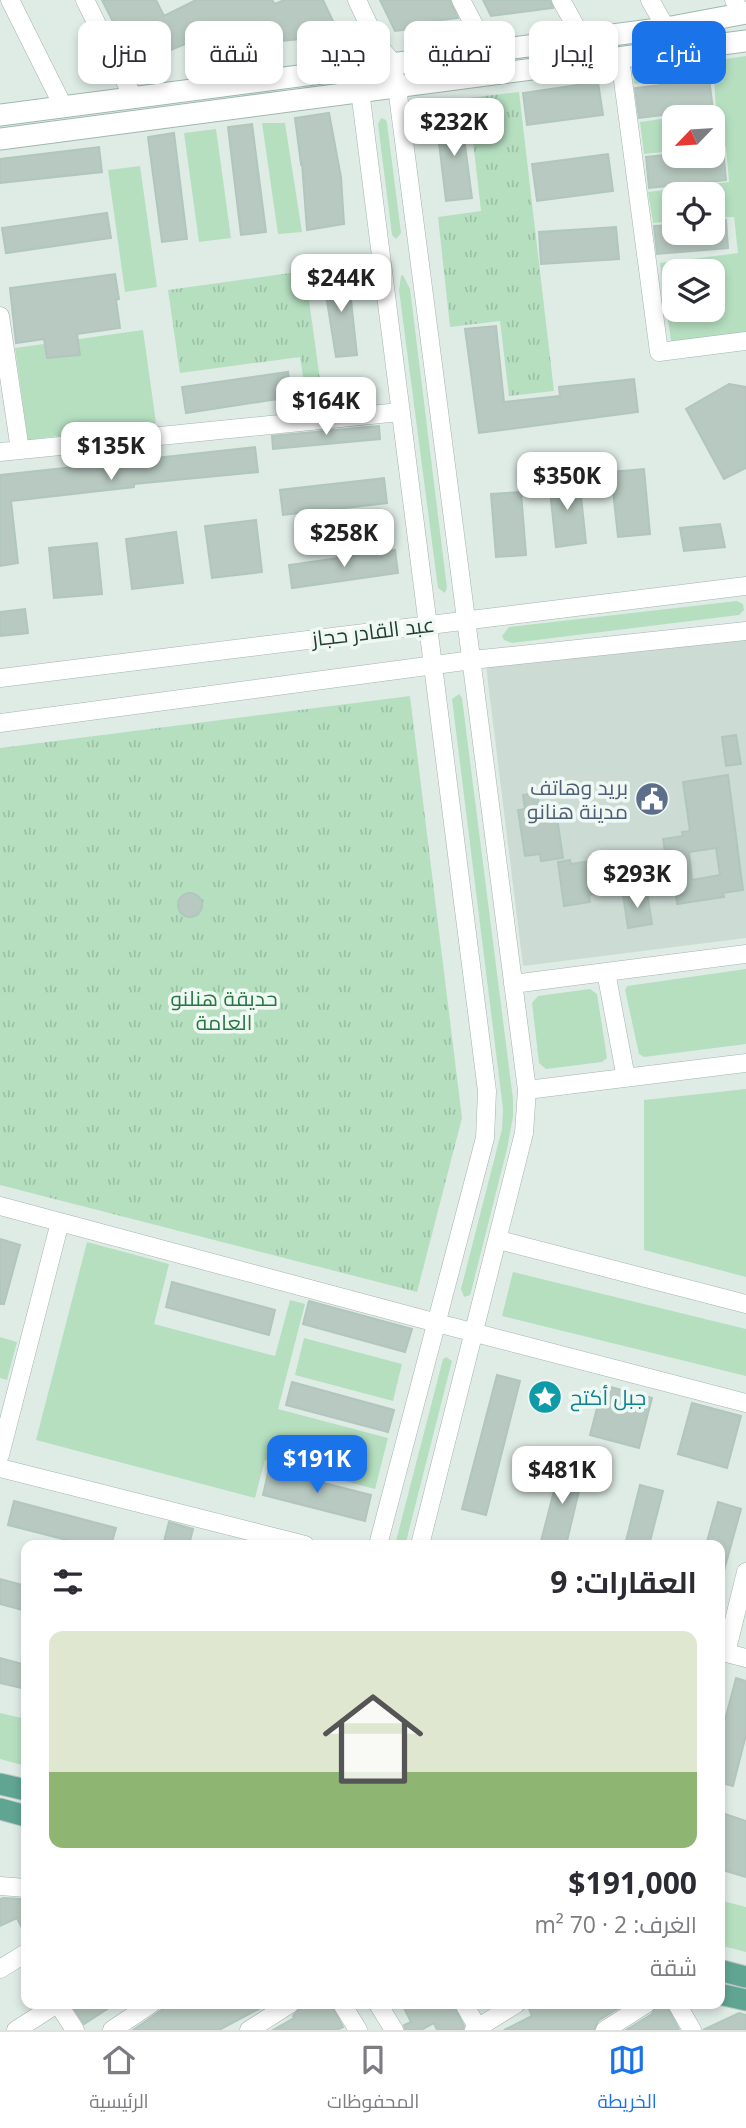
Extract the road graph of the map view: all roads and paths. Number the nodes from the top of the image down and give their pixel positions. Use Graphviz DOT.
graph roads {
  1 [pos="85,0"];
  2 [pos="357,0"];
  3 [pos="461,0"];
  4 [pos="561,0"];
  5 [pos="650,0"];
  6 [pos="11,2"];
  7 [pos="740,9"];
  8 [pos="367,21"];
  9 [pos="472,21"];
  10 [pos="573,21"];
  11 [pos="662,21"];
  12 [pos="693,21"];
  13 [pos="746,41"];
  14 [pos="620,58"];
  15 [pos="390,59"];
  16 [pos="404,61"];
  17 [pos="390,62"];
  18 [pos="393,62"];
  19 [pos="297,75"];
  20 [pos="358,84"];
  21 [pos="397,87"];
  22 [pos="359,92"];
  23 [pos="134,97"];
  24 [pos="63,106"];
  25 [pos="0,114"];
  26 [pos="0,139"];
  27 [pos="0,316"];
  28 [pos="746,341"];
  29 [pos="400,412"];
  30 [pos="20,450"];
  31 [pos="0,452"];
  32 [pos="746,586"];
  33 [pos="466,619"];
  34 [pos="427,624"];
  35 [pos="746,631"];
  36 [pos="472,660"];
  37 [pos="433,665"];
  38 [pos="0,678"];
  39 [pos="0,723"];
  40 [pos="746,954"];
  41 [pos="606,972"];
  42 [pos="513,984"];
  43 [pos="746,1063"];
  44 [pos="626,1078"];
  45 [pos="527,1090"];
  46 [pos="0,1206"];
  47 [pos="60,1222"];
  48 [pos="499,1240"];
  49 [pos="746,1304"];
  50 [pos="437,1323"];
  51 [pos="475,1333"];
  52 [pos="746,1403"];
  53 [pos="0,1455"];
  54 [pos="0,1468"];
  55 [pos="285,1540"];
  56 [pos="378,1540"];
  57 [pos="421,1540"];
  58 [pos="746,1572"];
  59 [pos="725,1645"];
  60 [pos="725,1653"];
  61 [pos="746,1658"];
  62 [pos="0,1784"];
  63 [pos="21,1789"];
  64 [pos="0,1809"];
  65 [pos="21,1815"];
  66 [pos="0,1886"];
  67 [pos="21,1888"];
  68 [pos="21,1956"];
  69 [pos="0,1969"];
  70 [pos="725,1972"];
  71 [pos="746,1977"];
  72 [pos="725,1995"];
  73 [pos="746,2000"];
  74 [pos="49,2009"];
  75 [pos="60,2009"];
  76 [pos="144,2009"];
  77 [pos="281,2009"];
  78 [pos="345,2009"];
  79 [pos="381,2009"];
  80 [pos="467,2009"];
  81 [pos="508,2009"];
  82 [pos="638,2009"];
  83 [pos="680,2009"];
  84 [pos="477,2029"];
  85 [pos="16,2030"];
  86 [pos="75,2030"];
  87 [pos="112,2030"];
  88 [pos="249,2030"];
  89 [pos="358,2030"];
  90 [pos="394,2030"];
  91 [pos="605,2030"];
  92 [pos="692,2030"];
  1 -- 23 [label="street"];
  2 -- 8 [label="street"];
  3 -- 9 [label="street"];
  4 -- 10 [label="street"];
  5 -- 11 [label="street"];
  6 -- 24 [label="street"];
  7 -- 12 [label="main road"];
  13 -- 14 [label="main road"];
  14 -- 21 [label="main road"];
  14 -- 28 [label="street"];
  15 -- 18 [label="street"];
  16 -- 18 [label="main road"];
  17 -- 18 [label="main road"];
  18 -- 21 [label="street"];
  19 -- 23 [label="main road"];
  20 -- 22 [label="street"];
  21 -- 22 [label="main road"];
  21 -- 33 [label="street"];
  22 -- 26 [label="main road"];
  22 -- 29 [label="street"];
  23 -- 24 [label="main road"];
  24 -- 25 [label="main road"];
  27 -- 30 [label="street"];
  29 -- 30 [label="street"];
  29 -- 34 [label="street"];
  30 -- 31 [label="street"];
  32 -- 33 [label="street, عبد القادر حجاز"];
  33 -- 34 [label="street, عبد القادر حجاز"];
  33 -- 36 [label="street"];
  34 -- 37 [label="street"];
  34 -- 38 [label="street, عبد القادر حجاز"];
  35 -- 36 [label="street, عبد القادر حجاز"];
  36 -- 37 [label="street, عبد القادر حجاز"];
  36 -- 42 [label="street"];
  37 -- 39 [label="street, عبد القادر حجاز"];
  37 -- 50 [label="street"];
  40 -- 41 [label="street"];
  41 -- 42 [label="street"];
  41 -- 44 [label="street"];
  42 -- 45 [label="street"];
  43 -- 44 [label="street"];
  44 -- 45 [label="street"];
  45 -- 48 [label="street"];
  46 -- 47 [label="street"];
  47 -- 50 [label="street"];
  47 -- 53 [label="street"];
  48 -- 49 [label="street"];
  48 -- 51 [label="street"];
  50 -- 51 [label="street"];
  50 -- 56 [label="street"];
  51 -- 52 [label="street"];
  51 -- 57 [label="street"];
  54 -- 55 [label="street"];
  58 -- 59 [label="street"];
  60 -- 61 [label="street"];
  62 -- 63 [label="main road"];
  64 -- 65 [label="main road"];
  66 -- 67 [label="street"];
  68 -- 69 [label="street"];
  70 -- 71 [label="main road"];
  72 -- 73 [label="main road"];
  74 -- 85 [label="street"];
  75 -- 86 [label="street"];
  76 -- 87 [label="street"];
  77 -- 88 [label="street"];
  78 -- 89 [label="street"];
  79 -- 90 [label="street"];
  80 -- 84 [label="street"];
  81 -- 84 [label="street"];
  82 -- 91 [label="street"];
  83 -- 92 [label="street"];
}
